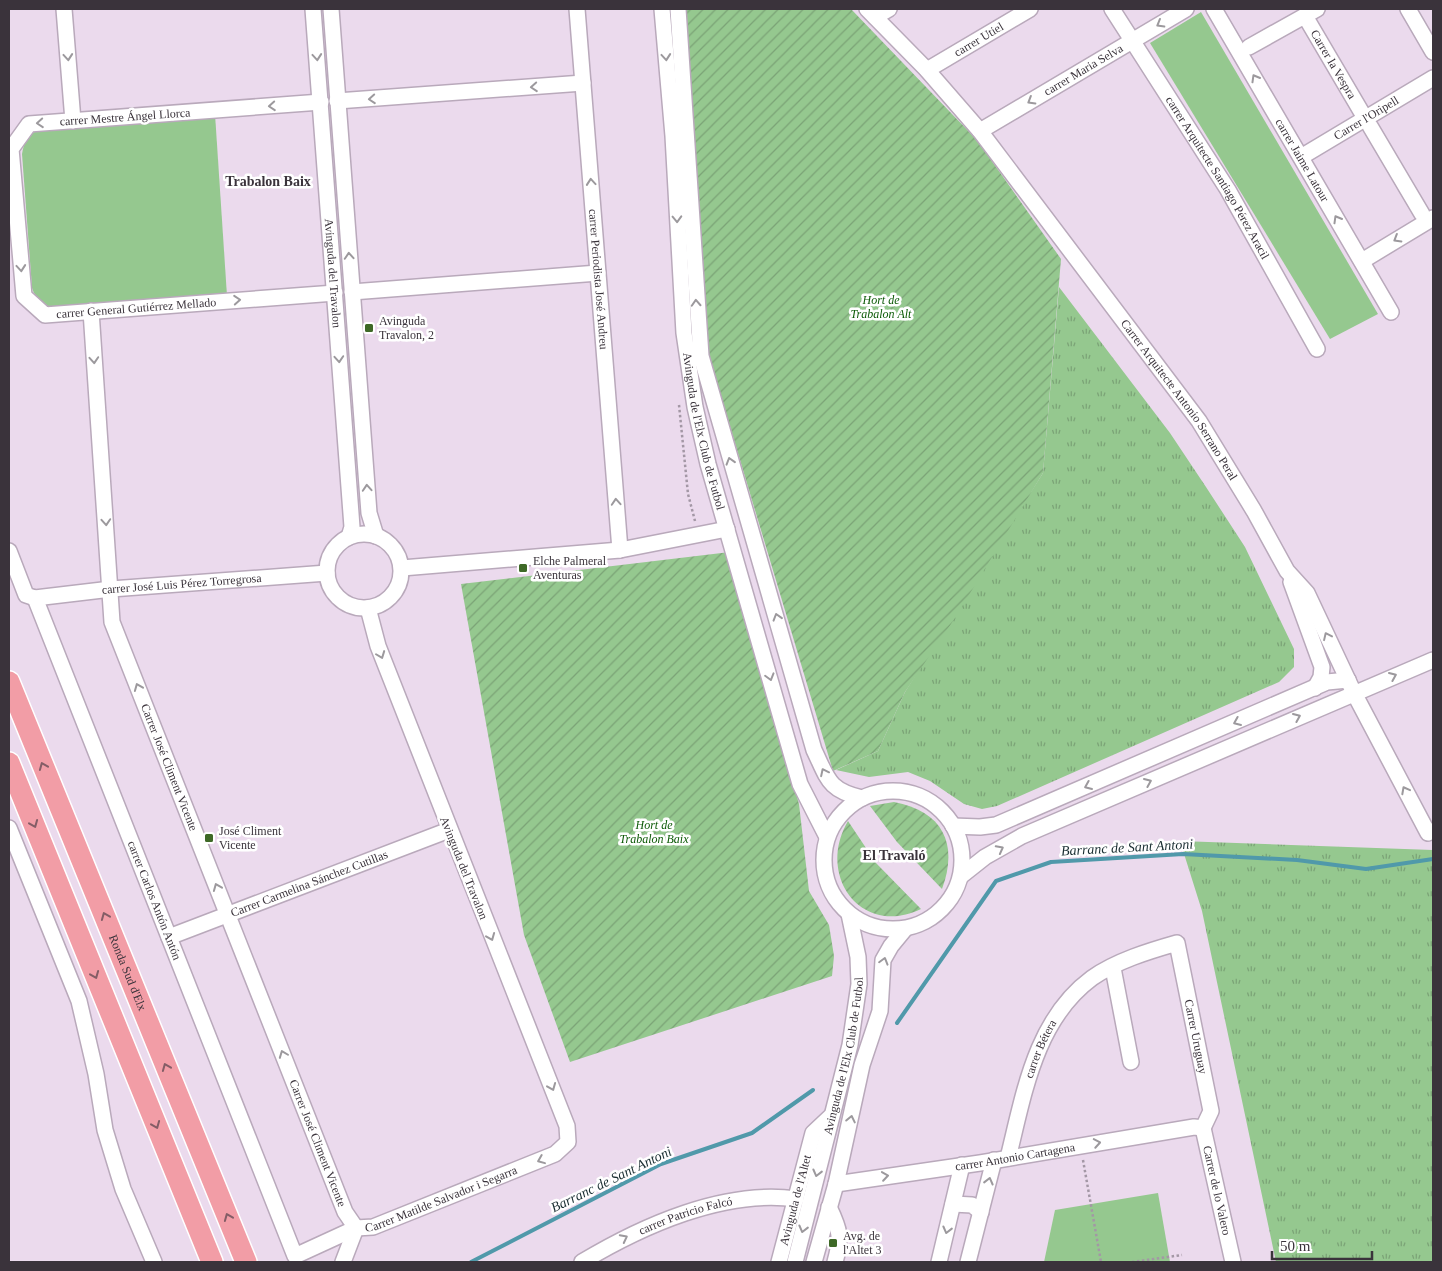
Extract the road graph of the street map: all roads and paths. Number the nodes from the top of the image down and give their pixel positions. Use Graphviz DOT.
graph roads {
  1 [pos="64,9"];
  2 [pos="313,9"];
  3 [pos="330,9"];
  4 [pos="577,9"];
  5 [pos="662,9"];
  6 [pos="678,9"];
  7 [pos="889,9"];
  8 [pos="1030,9"];
  9 [pos="1112,9"];
  10 [pos="1186,9"];
  11 [pos="1214,9"];
  12 [pos="1408,9"];
  13 [pos="1311,12"];
  14 [pos="871,13"];
  15 [pos="1133,40"];
  16 [pos="1249,48"];
  17 [pos="1433,52"];
  18 [pos="927,70"];
  19 [pos="1433,78"];
  20 [pos="583,84"];
  21 [pos="338,101"];
  22 [pos="321,102"];
  23 [pos="1362,113"];
  24 [pos="74,121"];
  25 [pos="1370,126"];
  26 [pos="980,131"];
  27 [pos="1300,157"];
  28 [pos="13,220"];
  29 [pos="1430,224"];
  30 [pos="1362,261"];
  31 [pos="598,273"];
  32 [pos="352,292"];
  33 [pos="335,293"];
  34 [pos="91,311"];
  35 [pos="1391,312"];
  36 [pos="1317,349"];
  37 [pos="727,529"];
  38 [pos="376,536"];
  39 [pos="349,537"];
  40 [pos="620,550"];
  41 [pos="9,551"];
  42 [pos="402,568"];
  43 [pos="1287,571"];
  44 [pos="327,573"];
  45 [pos="111,589"];
  46 [pos="35,598"];
  47 [pos="368,608"];
  48 [pos="1433,660"];
  49 [pos="9,682"];
  50 [pos="1351,686"];
  51 [pos="1315,688"];
  52 [pos="9,763"];
  53 [pos="862,798"];
  54 [pos="953,826"];
  55 [pos="9,828"];
  56 [pos="449,830"];
  57 [pos="1430,832"];
  58 [pos="827,837"];
  59 [pos="960,876"];
  60 [pos="848,914"];
  61 [pos="229,915"];
  62 [pos="905,929"];
  63 [pos="169,937"];
  64 [pos="1177,943"];
  65 [pos="1113,968"];
  66 [pos="1131,1062"];
  67 [pos="830,1117"];
  68 [pos="567,1126"];
  69 [pos="1199,1127"];
  70 [pos="1080,1146"];
  71 [pos="1001,1159"];
  72 [pos="962,1165"];
  73 [pos="836,1184"];
  74 [pos="811,1196"];
  75 [pos="796,1199"];
  76 [pos="954,1204"];
  77 [pos="829,1208"];
  78 [pos="981,1212"];
  79 [pos="356,1228"];
  80 [pos="1182,1255"];
  81 [pos="295,1256"];
  82 [pos="154,1262"];
  83 [pos="212,1262"];
  84 [pos="246,1262"];
  85 [pos="343,1262"];
  86 [pos="582,1262"];
  87 [pos="779,1262"];
  88 [pos="795,1262"];
  89 [pos="814,1262"];
  90 [pos="835,1262"];
  91 [pos="939,1262"];
  92 [pos="968,1262"];
  93 [pos="1101,1262"];
  94 [pos="1132,1262"];
  95 [pos="1233,1262"];
  1 -- 24 [label="street, one-way"];
  2 -- 22 [label="street, Avinguda del Travalon, one-way"];
  3 -- 21 [label="street, Avinguda del Travalon"];
  4 -- 20 [label="street, carrer Periodista José Andreu"];
  5 -- 37 [label="street, Avinguda de l'Elx Club de Futbol, one-way"];
  53 -- 6 [label="street, Avinguda de l'Elx Club de Futbol, one-way"];
  7 -- 14 [label="street"];
  8 -- 18 [label="street, carrer Utiel"];
  9 -- 15 [label="street, carrer Arquitecte Santiago Pérez Aracil"];
  10 -- 15 [label="street, carrer Maria Selva, one-way"];
  27 -- 11 [label="street, carrer Jaime Latour, one-way"];
  12 -- 17 [label="street"];
  13 -- 16 [label="street"];
  13 -- 23 [label="street, Carrer la Vespra"];
  14 -- 18 [label="street, Carrer Arquitecte Antonio Serrano Peral"];
  15 -- 26 [label="street, carrer Maria Selva, one-way"];
  15 -- 36 [label="street, carrer Arquitecte Santiago Pérez Aracil"];
  18 -- 26 [label="street, Carrer Arquitecte Antonio Serrano Peral"];
  19 -- 27 [label="street, Carrer l'Oripell"];
  20 -- 21 [label="street, one-way"];
  31 -- 20 [label="street, carrer Periodista José Andreu, one-way"];
  32 -- 21 [label="street, Avinguda del Travalon, one-way"];
  22 -- 24 [label="street, carrer Mestre Ángel Llorca, one-way"];
  22 -- 33 [label="street, Avinguda del Travalon"];
  24 -- 28 [label="street, carrer Mestre Ángel Llorca, one-way"];
  25 -- 29 [label="street"];
  26 -- 43 [label="street, Carrer Arquitecte Antonio Serrano Peral"];
  30 -- 27 [label="street, carrer Jaime Latour, one-way"];
  28 -- 34 [label="street, carrer General Gutiérrez Mellado, one-way"];
  29 -- 30 [label="street, one-way"];
  30 -- 35 [label="street, carrer Jaime Latour"];
  31 -- 32 [label="street"];
  40 -- 31 [label="street, carrer Periodista José Andreu, one-way"];
  38 -- 32 [label="street, Avinguda del Travalon, one-way"];
  34 -- 33 [label="street, carrer General Gutiérrez Mellado, one-way"];
  33 -- 39 [label="street, Avinguda del Travalon, one-way"];
  34 -- 45 [label="street, Carrer José Climent Vicente, one-way"];
  37 -- 40 [label="street"];
  37 -- 58 [label="street, Avinguda de l'Elx Club de Futbol, one-way"];
  38 -- 39 [label="street"];
  38 -- 42 [label="street"];
  39 -- 44 [label="street"];
  40 -- 42 [label="street"];
  41 -- 46 [label="street, carrer Carlos Antón Antón"];
  42 -- 47 [label="street"];
  50 -- 43 [label="street, Carrer Arquitecte Antonio Serrano Peral, one-way"];
  43 -- 51 [label="street"];
  44 -- 45 [label="street, carrer José Luis Pérez Torregrosa"];
  44 -- 47 [label="street"];
  45 -- 46 [label="street, carrer José Luis Pérez Torregrosa"];
  61 -- 45 [label="street, Carrer José Climent Vicente, one-way"];
  46 -- 63 [label="street, carrer Carlos Antón Antón"];
  47 -- 56 [label="street, Avinguda del Travalon, one-way"];
  50 -- 48 [label="street, one-way"];
  84 -- 49 [label="highway, Ronda Sud d'Elx, one-way"];
  50 -- 51 [label="street"];
  57 -- 50 [label="street, Carrer Arquitecte Antonio Serrano Peral, one-way"];
  59 -- 50 [label="street, one-way"];
  51 -- 54 [label="street, one-way"];
  52 -- 83 [label="highway, one-way"];
  53 -- 54 [label="street"];
  53 -- 58 [label="street"];
  54 -- 59 [label="street"];
  55 -- 82 [label="street"];
  56 -- 61 [label="street, Carrer Carmelina Sánchez Cutillas"];
  56 -- 68 [label="street, Avinguda del Travalon, one-way"];
  58 -- 60 [label="street"];
  59 -- 62 [label="street"];
  60 -- 62 [label="street"];
  60 -- 67 [label="street, Avinguda de l'Elx Club de Futbol"];
  61 -- 63 [label="street, Carrer Carmelina Sánchez Cutillas"];
  79 -- 61 [label="street, Carrer José Climent Vicente, one-way"];
  73 -- 62 [label="street, Avinguda de l'Elx Club de Futbol, one-way"];
  63 -- 81 [label="street, carrer Carlos Antón Antón"];
  64 -- 65 [label="street, carrer Bétera"];
  64 -- 69 [label="street, Carrer Uruguay"];
  65 -- 66 [label="street"];
  65 -- 71 [label="street, carrer Bétera"];
  67 -- 74 [label="street, Avinguda de l'Elx Club de Futbol, one-way"];
  67 -- 75 [label="street, Avinguda de l'Altet"];
  68 -- 79 [label="street, Carrer Matilde Salvador i Segarra, one-way"];
  70 -- 69 [label="street, carrer Antonio Cartagena, one-way"];
  69 -- 95 [label="street, Carrer de lo Valero"];
  70 -- 71 [label="street, carrer Antonio Cartagena"];
  70 -- 93 [label="path"];
  71 -- 72 [label="street, carrer Antonio Cartagena"];
  78 -- 71 [label="street, carrer Bétera, one-way"];
  73 -- 72 [label="street, carrer Antonio Cartagena, one-way"];
  72 -- 76 [label="street"];
  73 -- 77 [label="street"];
  74 -- 88 [label="street, Avinguda de l'Altet, one-way"];
  86 -- 75 [label="street, carrer Patricio Falcó, one-way"];
  75 -- 87 [label="street, Avinguda de l'Altet"];
  76 -- 78 [label="street"];
  76 -- 91 [label="street, one-way"];
  77 -- 89 [label="street"];
  77 -- 90 [label="street"];
  78 -- 92 [label="street, carrer Bétera"];
  79 -- 81 [label="street, Carrer Matilde Salvador i Segarra"];
  79 -- 85 [label="street"];
  80 -- 94 [label="path"];
}
